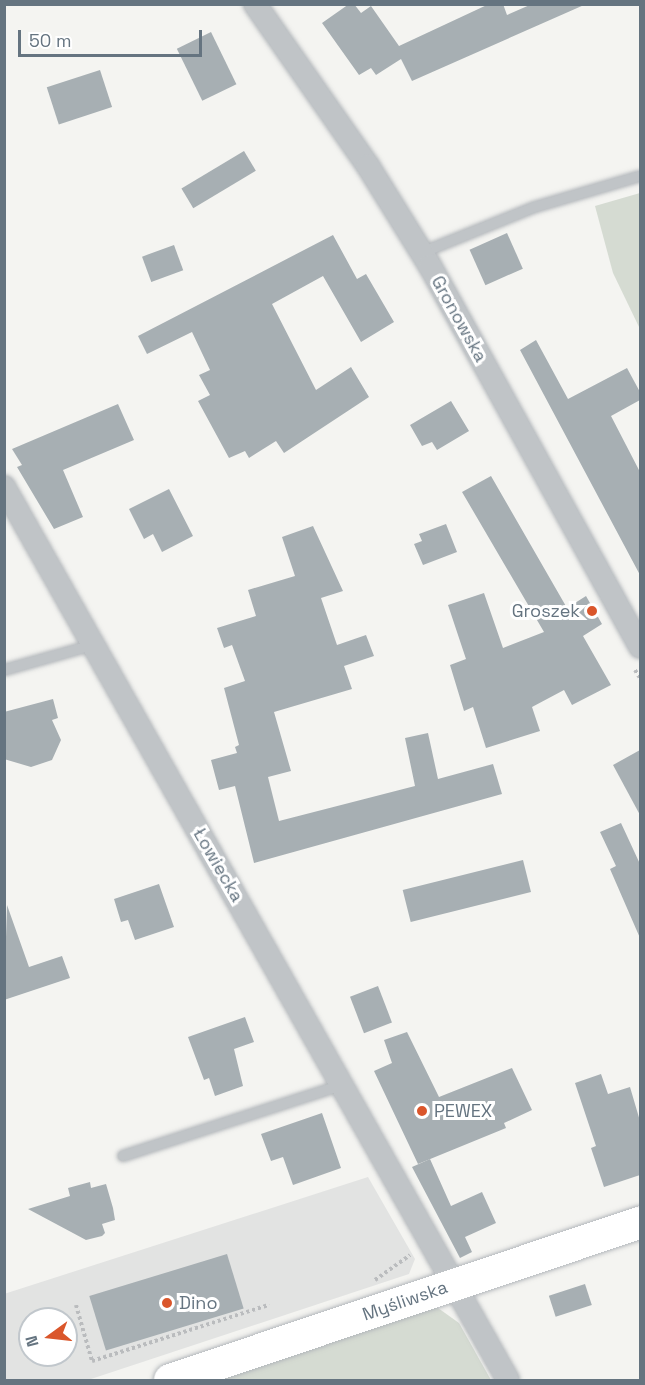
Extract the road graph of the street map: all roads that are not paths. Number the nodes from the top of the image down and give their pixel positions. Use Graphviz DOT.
graph roads {
  1 [pos="255,4"];
  2 [pos="640,177"];
  3 [pos="421,253"];
  4 [pos="4,487"];
  5 [pos="94,645"];
  6 [pos="640,647"];
  7 [pos="4,670"];
  8 [pos="343,1085"];
  9 [pos="123,1156"];
  10 [pos="640,1223"];
  11 [pos="456,1284"];
  12 [pos="170,1380"];
  13 [pos="508,1380"];
  1 -- 3 [label="street, Gronowska"];
  2 -- 3 [label="lane"];
  3 -- 6 [label="street, Gronowska"];
  4 -- 5 [label="street, Łowiecka"];
  5 -- 7 [label="lane"];
  5 -- 8 [label="street, Łowiecka"];
  8 -- 9 [label="lane"];
  8 -- 11 [label="street, Łowiecka"];
  10 -- 11 [label="street, Myśliwska"];
  11 -- 12 [label="street, Myśliwska"];
  11 -- 13 [label="street, Łowiecka"];
}
